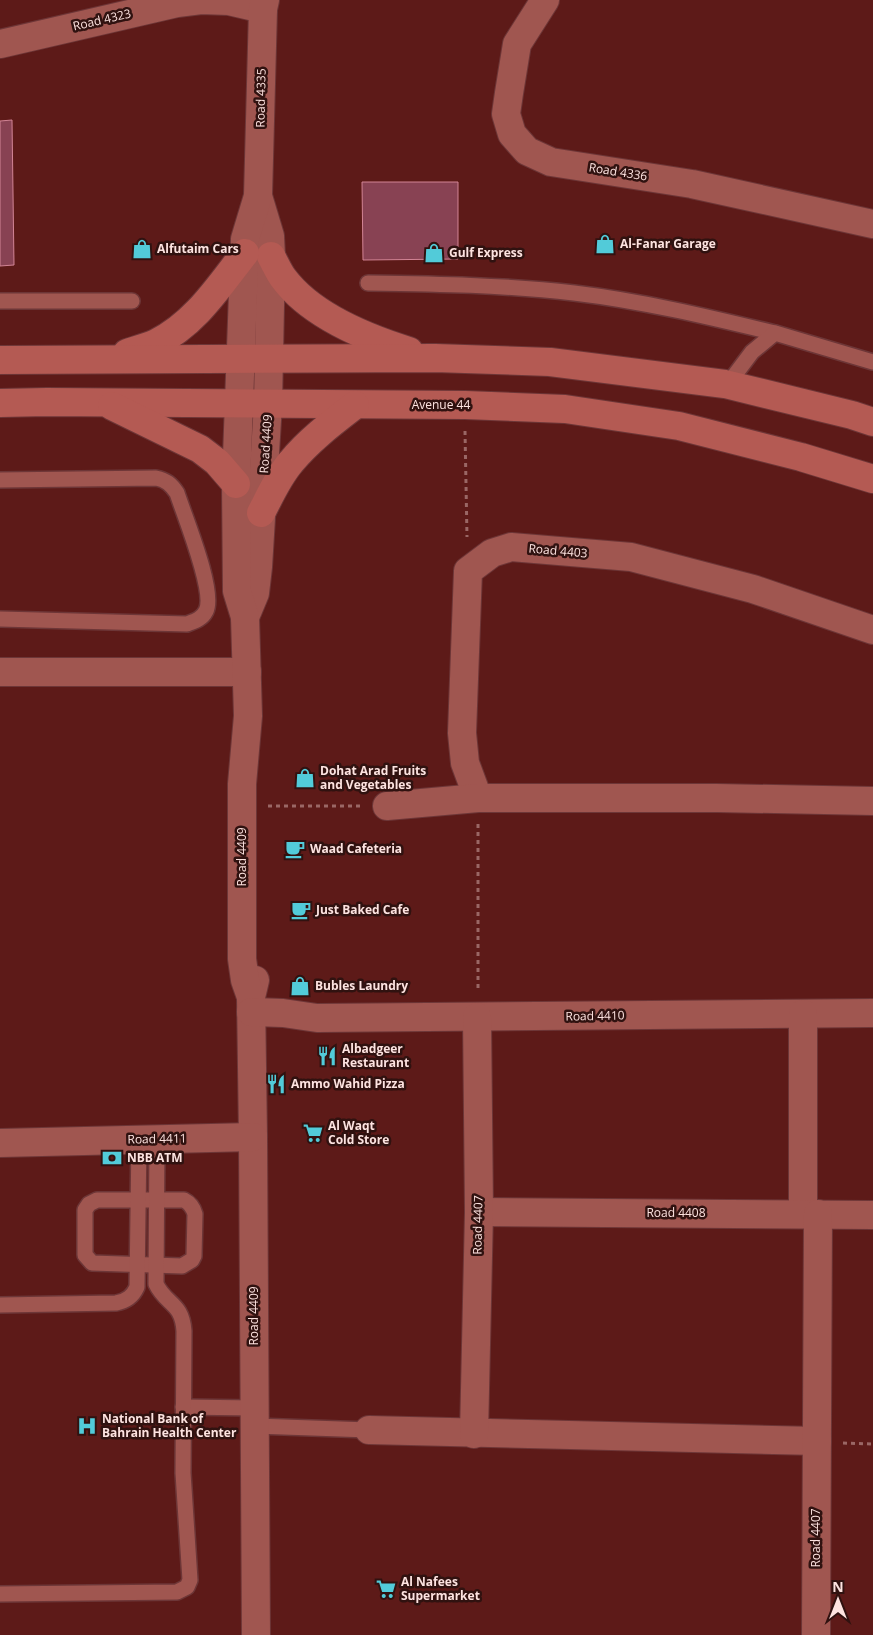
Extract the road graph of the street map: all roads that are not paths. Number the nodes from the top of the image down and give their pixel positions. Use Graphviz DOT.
graph roads {
  1 [pos="545,0"];
  2 [pos="264,4"];
  3 [pos="0,44"];
  4 [pos="258,196"];
  5 [pos="873,224"];
  6 [pos="244,253"];
  7 [pos="271,256"];
  8 [pos="368,283"];
  9 [pos="0,301"];
  10 [pos="132,301"];
  11 [pos="775,332"];
  12 [pos="435,358"];
  13 [pos="110,359"];
  14 [pos="240,359"];
  15 [pos="269,359"];
  16 [pos="0,360"];
  17 [pos="873,362"];
  18 [pos="725,384"];
  19 [pos="104,402"];
  20 [pos="0,403"];
  21 [pos="239,404"];
  22 [pos="268,404"];
  23 [pos="355,405"];
  24 [pos="873,422"];
  25 [pos="873,479"];
  26 [pos="0,480"];
  27 [pos="236,484"];
  28 [pos="261,513"];
  29 [pos="245,616"];
  30 [pos="0,619"];
  31 [pos="873,630"];
  32 [pos="0,672"];
  33 [pos="247,672"];
  34 [pos="248,716"];
  35 [pos="478,798"];
  36 [pos="873,801"];
  37 [pos="388,806"];
  38 [pos="251,1012"];
  39 [pos="873,1012"];
  40 [pos="803,1014"];
  41 [pos="477,1017"];
  42 [pos="253,1137"];
  43 [pos="148,1139"];
  44 [pos="0,1143"];
  45 [pos="138,1200"];
  46 [pos="156,1200"];
  47 [pos="479,1212"];
  48 [pos="810,1214"];
  49 [pos="873,1215"];
  50 [pos="137,1265"];
  51 [pos="156,1265"];
  52 [pos="0,1305"];
  53 [pos="183,1407"];
  54 [pos="255,1417"];
  55 [pos="370,1430"];
  56 [pos="474,1434"];
  57 [pos="817,1441"];
  58 [pos="0,1594"];
  59 [pos="256,1635"];
  60 [pos="816,1635"];
  1 -- 5 [label="street, Road 4336"];
  2 -- 3 [label="street, Road 4323"];
  2 -- 4 [label="street, Road 4335"];
  4 -- 6 [label="street, Road 4335"];
  4 -- 7 [label="street, Road 4335"];
  6 -- 13 [label="main road"];
  6 -- 14 [label="street, Road 4335"];
  7 -- 12 [label="main road"];
  7 -- 15 [label="street, Road 4335"];
  8 -- 11 [label="lane"];
  9 -- 10 [label="lane"];
  11 -- 17 [label="lane"];
  11 -- 18 [label="lane"];
  12 -- 15 [label="main road"];
  12 -- 18 [label="main road"];
  13 -- 14 [label="main road"];
  13 -- 16 [label="main road"];
  14 -- 15 [label="main road"];
  14 -- 21 [label="street, Road 4409"];
  15 -- 22 [label="street, Road 4409"];
  18 -- 24 [label="main road"];
  19 -- 20 [label="main road, Avenue 44"];
  19 -- 21 [label="main road, Avenue 44"];
  19 -- 27 [label="main road"];
  21 -- 22 [label="main road, Avenue 44"];
  21 -- 27 [label="street, Road 4409"];
  22 -- 23 [label="main road, Avenue 44"];
  22 -- 28 [label="street, Road 4409"];
  23 -- 25 [label="main road, Avenue 44"];
  23 -- 28 [label="main road"];
  26 -- 30 [label="lane"];
  27 -- 29 [label="street, Road 4409"];
  28 -- 29 [label="street, Road 4409"];
  29 -- 33 [label="street, Road 4409"];
  31 -- 35 [label="street, Road 4403"];
  32 -- 33 [label="street"];
  33 -- 34 [label="street, Road 4409"];
  34 -- 38 [label="street, Road 4409"];
  34 -- 38 [label="street, Road 4409"];
  35 -- 36 [label="street"];
  35 -- 37 [label="street"];
  38 -- 41 [label="street, Road 4410"];
  38 -- 42 [label="street, Road 4409"];
  39 -- 40 [label="street, Road 4410"];
  40 -- 41 [label="street, Road 4410"];
  40 -- 48 [label="street, Road 4407"];
  41 -- 47 [label="street, Road 4407"];
  42 -- 43 [label="street, Road 4411"];
  42 -- 54 [label="street, Road 4409"];
  43 -- 44 [label="street, Road 4411"];
  43 -- 45 [label="lane"];
  43 -- 46 [label="lane"];
  45 -- 46 [label="lane"];
  45 -- 50 [label="lane"];
  45 -- 50 [label="lane"];
  46 -- 51 [label="lane"];
  46 -- 51 [label="lane"];
  47 -- 48 [label="street, Road 4408"];
  47 -- 56 [label="street, Road 4407"];
  48 -- 49 [label="street, Road 4408"];
  48 -- 57 [label="street, Road 4407"];
  50 -- 51 [label="lane"];
  50 -- 52 [label="lane"];
  51 -- 53 [label="lane"];
  53 -- 54 [label="lane"];
  53 -- 58 [label="lane"];
  54 -- 55 [label="lane"];
  54 -- 59 [label="street, Road 4409"];
  55 -- 56 [label="street"];
  56 -- 57 [label="street"];
  57 -- 60 [label="street, Road 4407"];
}
